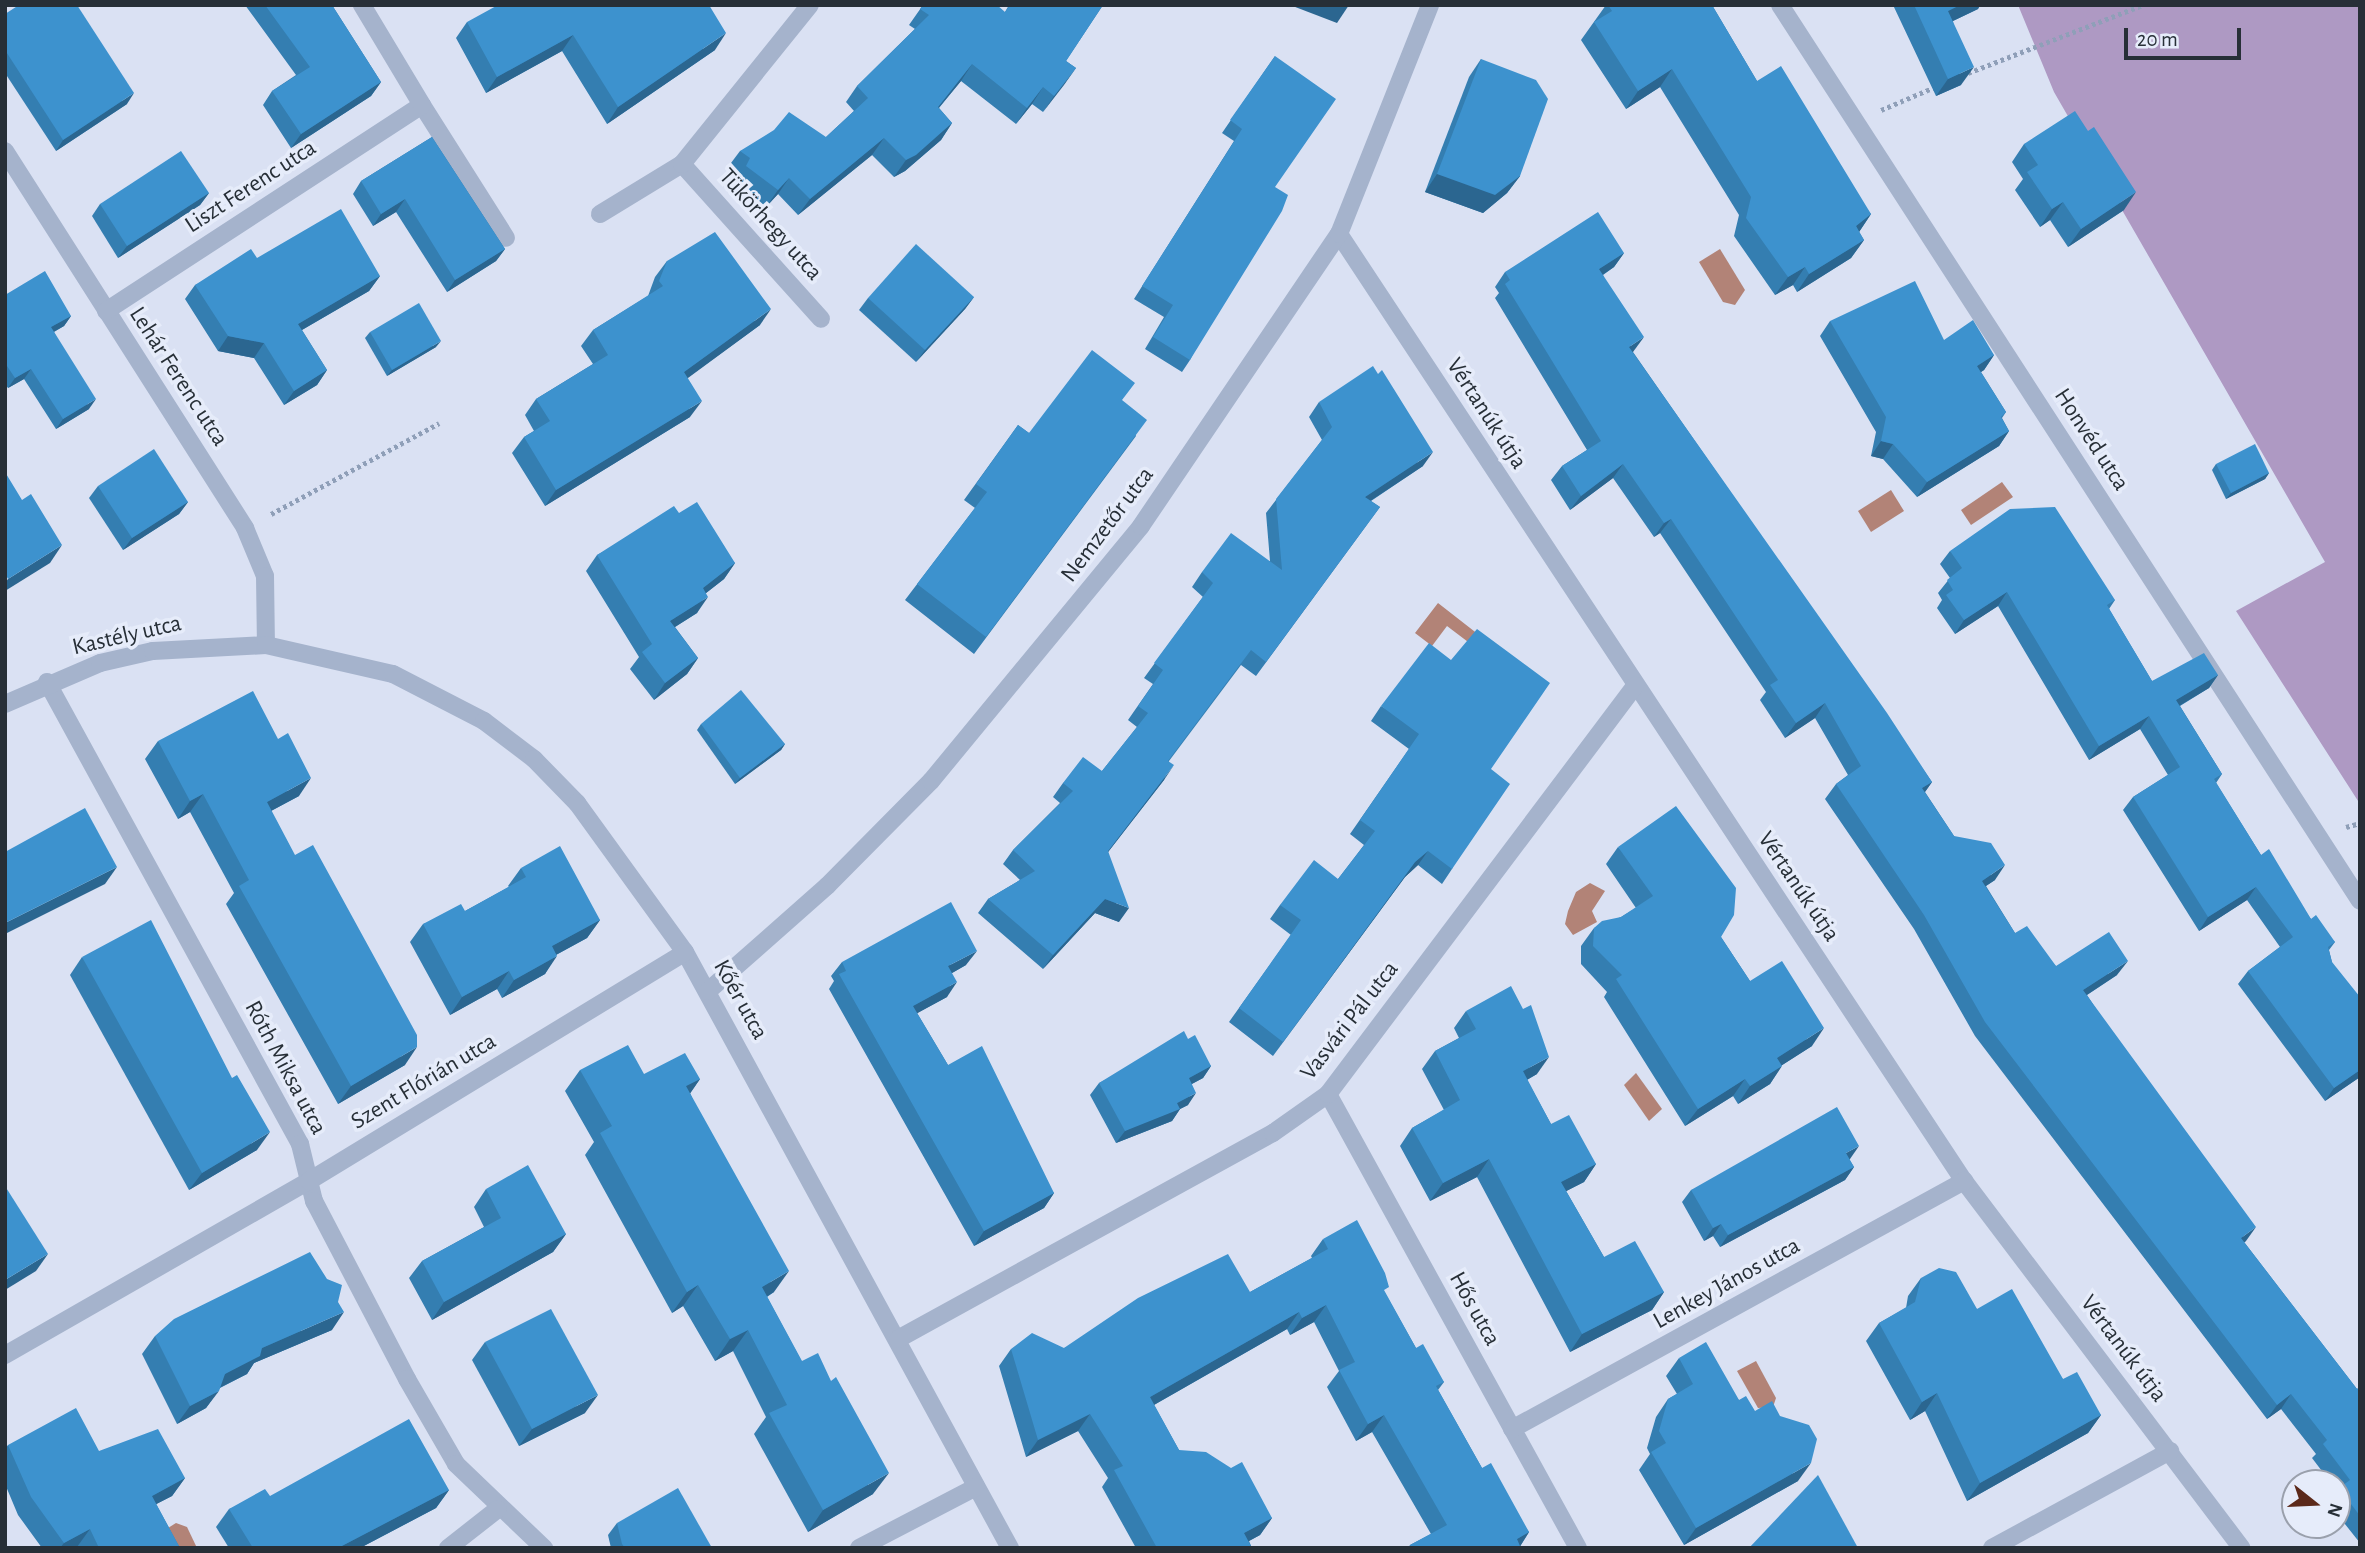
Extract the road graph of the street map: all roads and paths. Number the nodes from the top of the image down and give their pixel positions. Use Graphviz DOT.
graph roads {
  1 [pos="362,5"];
  2 [pos="810,5"];
  3 [pos="1430,5"];
  4 [pos="1780,5"];
  5 [pos="2142,5"];
  6 [pos="1958,77"];
  7 [pos="1946,82"];
  8 [pos="422,105"];
  9 [pos="1857,120"];
  10 [pos="5,151"];
  11 [pos="682,164"];
  12 [pos="600,214"];
  13 [pos="1339,234"];
  14 [pos="506,238"];
  15 [pos="106,311"];
  16 [pos="821,319"];
  17 [pos="439,423"];
  18 [pos="245,528"];
  19 [pos="266,645"];
  20 [pos="47,682"];
  21 [pos="1635,686"];
  22 [pos="5,704"];
  23 [pos="2360,901"];
  24 [pos="685,952"];
  25 [pos="708,991"];
  26 [pos="1328,1094"];
  27 [pos="309,1181"];
  28 [pos="1965,1181"];
  29 [pos="898,1339"];
  30 [pos="5,1355"];
  31 [pos="1512,1430"];
  32 [pos="2170,1451"];
  33 [pos="976,1487"];
  34 [pos="498,1509"];
  35 [pos="448,1548"];
  36 [pos="544,1548"];
  37 [pos="859,1548"];
  38 [pos="1010,1548"];
  39 [pos="1578,1548"];
  40 [pos="1992,1548"];
  41 [pos="2242,1548"];
  1 -- 8 [label="street"];
  2 -- 11 [label="street, Tükörhegy utca"];
  3 -- 13 [label="street, Nemzetőr utca"];
  4 -- 9 [label="street, Honvéd utca"];
  5 -- 6 [label="path"];
  7 -- 9 [label="path"];
  8 -- 14 [label="street"];
  8 -- 15 [label="street, Liszt Ferenc utca"];
  9 -- 23 [label="street, Honvéd utca"];
  10 -- 15 [label="street, Lehár Ferenc utca"];
  11 -- 12 [label="street, Tükörhegy utca"];
  11 -- 16 [label="street, Tükörhegy utca"];
  13 -- 21 [label="street, Vértanúk útja"];
  13 -- 25 [label="street, Nemzetőr utca"];
  15 -- 18 [label="street, Lehár Ferenc utca"];
  17 -- 18 [label="path"];
  18 -- 19 [label="street, Lehár Ferenc utca"];
  19 -- 20 [label="street, Kastély utca"];
  19 -- 24 [label="street, Kőér utca"];
  20 -- 22 [label="street, Kastély utca"];
  20 -- 27 [label="street, Róth Miksa utca"];
  21 -- 26 [label="street, Vasvári Pál utca"];
  21 -- 28 [label="street, Vértanúk útja"];
  24 -- 25 [label="street, Kőér utca"];
  24 -- 27 [label="street, Szent Flórián utca"];
  25 -- 29 [label="street, Kőér utca"];
  26 -- 29 [label="street, Vasvári Pál utca"];
  26 -- 31 [label="street, Hős utca"];
  27 -- 30 [label="street, Szent Flórián utca"];
  27 -- 34 [label="street, Róth Miksa utca"];
  28 -- 31 [label="street, Lenkey János utca"];
  28 -- 32 [label="street, Vértanúk útja"];
  29 -- 33 [label="street, Kőér utca"];
  31 -- 39 [label="street, Hős utca"];
  32 -- 40 [label="street"];
  32 -- 41 [label="street, Vértanúk útja"];
  33 -- 37 [label="street"];
  33 -- 38 [label="street, Kőér utca"];
  34 -- 35 [label="street"];
  34 -- 36 [label="street, Róth Miksa utca"];
}
